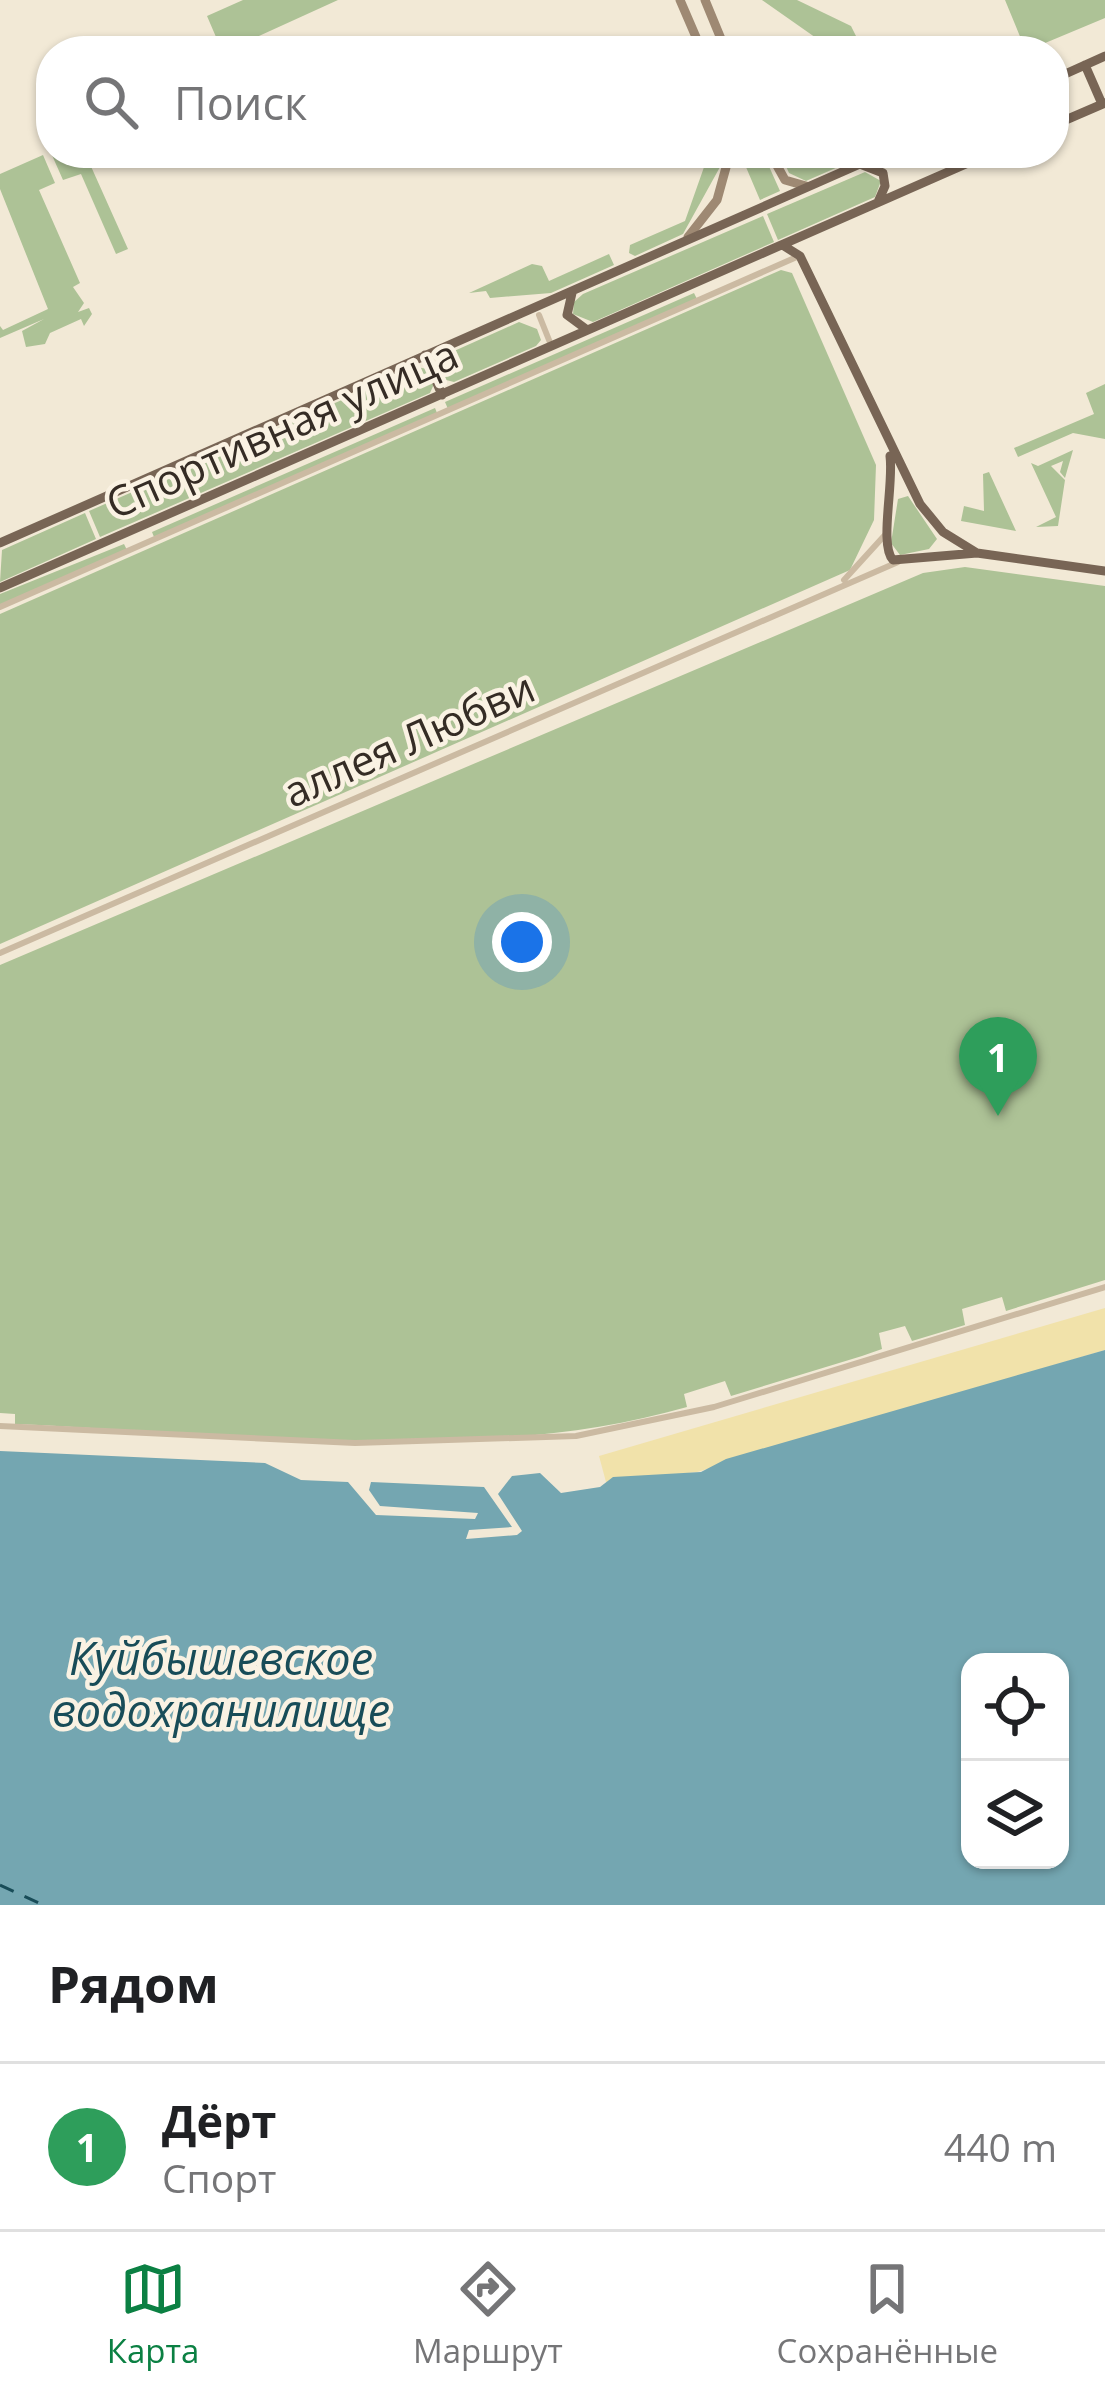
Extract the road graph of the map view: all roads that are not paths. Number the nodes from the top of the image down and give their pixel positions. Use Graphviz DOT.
graph roads {
  1 [pos="680,0"];
  2 [pos="705,0"];
  3 [pos="696,36"];
  4 [pos="720,36"];
  5 [pos="1105,56"];
  6 [pos="1085,65"];
  7 [pos="1069,72"];
  8 [pos="1103,104"];
  9 [pos="1069,119"];
  10 [pos="727,168"];
  11 [pos="778,168"];
  12 [pos="851,168"];
  13 [pos="870,168"];
  14 [pos="956,168"];
  15 [pos="811,186"];
  16 [pos="878,202"];
  17 [pos="811,232"];
  18 [pos="778,247"];
  19 [pos="672,248"];
  20 [pos="800,256"];
  21 [pos="581,287"];
  22 [pos="539,315"];
  23 [pos="591,329"];
  24 [pos="552,346"];
  25 [pos="425,355"];
  26 [pos="442,395"];
  27 [pos="888,445"];
  28 [pos="914,493"];
  29 [pos="892,497"];
  30 [pos="943,532"];
  31 [pos="884,536"];
  32 [pos="0,543"];
  33 [pos="977,553"];
  34 [pos="934,554"];
  35 [pos="898,562"];
  36 [pos="1105,571"];
  37 [pos="842,582"];
  38 [pos="0,588"];
  39 [pos="0,608"];
  40 [pos="0,953"];
  41 [pos="1105,1287"];
  42 [pos="0,1426"];
  1 -- 3 [label="main road"];
  2 -- 4 [label="main road"];
  5 -- 6 [label="main road"];
  6 -- 7 [label="main road"];
  6 -- 8 [label="main road"];
  8 -- 9 [label="main road"];
  10 -- 19 [label="main road"];
  11 -- 15 [label="main road"];
  12 -- 15 [label="main road, Спортивная улица"];
  13 -- 16 [label="main road"];
  14 -- 16 [label="main road, Спортивная улица"];
  15 -- 19 [label="main road, Спортивная улица"];
  16 -- 17 [label="main road, Спортивная улица"];
  17 -- 18 [label="main road, Спортивная улица"];
  17 -- 20 [label="main road"];
  18 -- 20 [label="main road"];
  18 -- 23 [label="main road, Спортивная улица"];
  19 -- 21 [label="main road, Спортивная улица"];
  20 -- 27 [label="main road"];
  20 -- 39 [label="street"];
  21 -- 23 [label="main road"];
  21 -- 25 [label="main road, Спортивная улица"];
  22 -- 24 [label="street"];
  23 -- 24 [label="main road, Спортивная улица"];
  24 -- 26 [label="main road, Спортивная улица"];
  25 -- 26 [label="main road"];
  25 -- 32 [label="main road, Спортивная улица"];
  26 -- 38 [label="main road, Спортивная улица"];
  27 -- 28 [label="main road"];
  27 -- 29 [label="main road"];
  28 -- 29 [label="main road"];
  28 -- 30 [label="main road"];
  29 -- 31 [label="main road"];
  30 -- 33 [label="main road"];
  30 -- 34 [label="main road"];
  31 -- 35 [label="main road"];
  31 -- 37 [label="street, аллея Любви"];
  33 -- 34 [label="main road"];
  33 -- 36 [label="main road"];
  34 -- 35 [label="main road"];
  35 -- 37 [label="street, аллея Любви"];
  37 -- 40 [label="street, аллея Любви"];
  41 -- 42 [label="street"];
}
